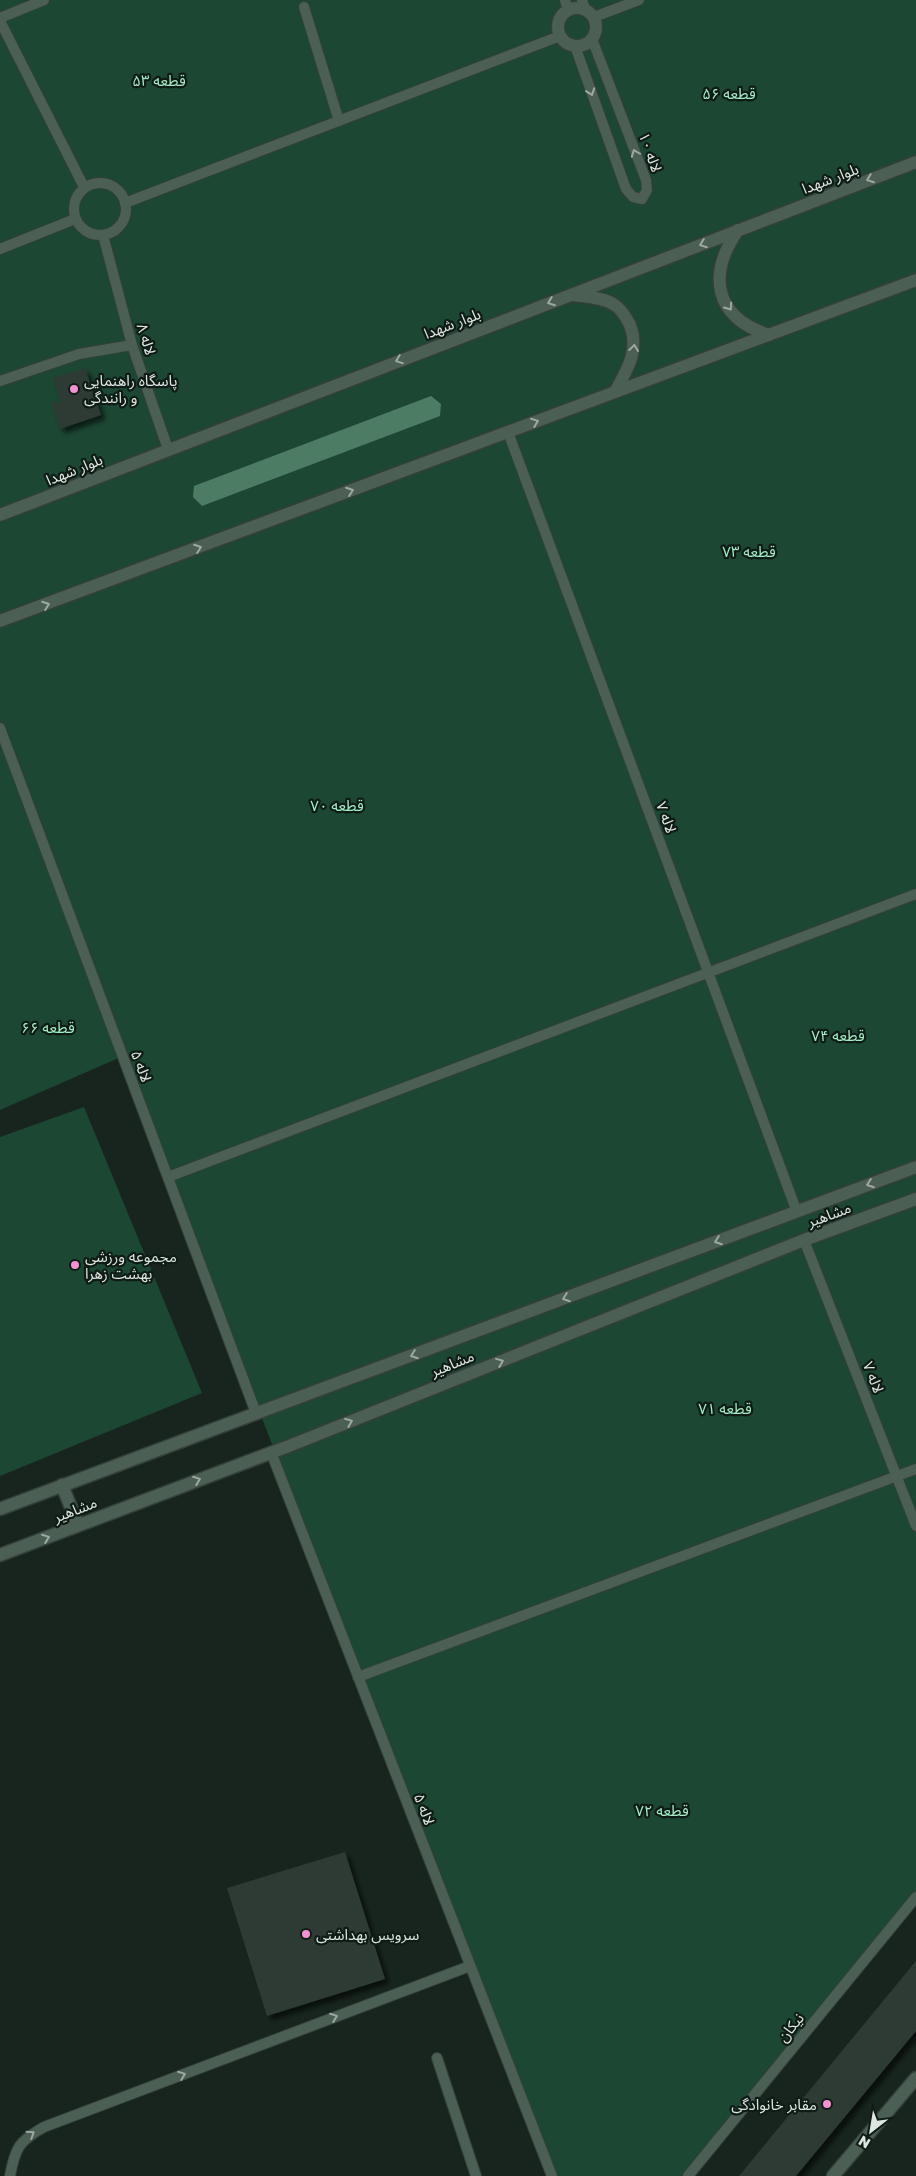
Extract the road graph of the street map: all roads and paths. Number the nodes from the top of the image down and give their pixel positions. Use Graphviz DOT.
graph roads {
  1 [pos="44,0"];
  2 [pos="639,0"];
  3 [pos="567,5"];
  4 [pos="304,7"];
  5 [pos="587,9"];
  6 [pos="0,20"];
  7 [pos="560,36"];
  8 [pos="592,39"];
  9 [pos="575,46"];
  10 [pos="339,121"];
  11 [pos="916,162"];
  12 [pos="84,187"];
  13 [pos="125,203"];
  14 [pos="75,219"];
  15 [pos="738,230"];
  16 [pos="103,235"];
  17 [pos="0,249"];
  18 [pos="916,280"];
  19 [pos="570,295"];
  20 [pos="769,334"];
  21 [pos="132,344"];
  22 [pos="0,381"];
  23 [pos="615,392"];
  24 [pos="508,432"];
  25 [pos="168,449"];
  26 [pos="0,515"];
  27 [pos="0,621"];
  28 [pos="0,728"];
  29 [pos="916,894"];
  30 [pos="709,973"];
  31 [pos="916,1167"];
  32 [pos="168,1177"];
  33 [pos="916,1199"];
  34 [pos="797,1212"];
  35 [pos="804,1240"];
  36 [pos="256,1413"];
  37 [pos="271,1452"];
  38 [pos="916,1469"];
  39 [pos="896,1476"];
  40 [pos="62,1485"];
  41 [pos="0,1509"];
  42 [pos="78,1526"];
  43 [pos="916,1526"];
  44 [pos="0,1555"];
  45 [pos="358,1677"];
  46 [pos="916,1897"];
  47 [pos="470,1966"];
  48 [pos="437,2058"];
  49 [pos="916,2078"];
  50 [pos="10,2176"];
  51 [pos="476,2176"];
  52 [pos="552,2176"];
  53 [pos="688,2176"];
  54 [pos="834,2176"];
  1 -- 6 [label="lane"];
  2 -- 5 [label="lane"];
  3 -- 5 [label="street"];
  3 -- 7 [label="street"];
  4 -- 10 [label="lane"];
  5 -- 8 [label="street"];
  6 -- 12 [label="lane"];
  7 -- 9 [label="street"];
  7 -- 10 [label="lane"];
  8 -- 9 [label="street"];
  9 -- 8 [label="lane, لاله ۱۰, one-way"];
  10 -- 13 [label="lane"];
  11 -- 15 [label="street, بلوار شهدا, one-way"];
  12 -- 13 [label="lane"];
  12 -- 14 [label="lane"];
  13 -- 16 [label="lane"];
  14 -- 16 [label="lane"];
  14 -- 17 [label="lane"];
  15 -- 19 [label="street, بلوار شهدا, one-way"];
  15 -- 20 [label="street, one-way"];
  16 -- 21 [label="lane, لاله ۸"];
  18 -- 20 [label="street"];
  23 -- 19 [label="street, one-way"];
  19 -- 25 [label="street, بلوار شهدا, one-way"];
  20 -- 23 [label="street"];
  21 -- 22 [label="lane"];
  21 -- 25 [label="lane, لاله ۸"];
  24 -- 23 [label="street, one-way"];
  27 -- 24 [label="street, one-way"];
  24 -- 30 [label="lane, لاله ۷"];
  25 -- 26 [label="street, بلوار شهدا"];
  28 -- 32 [label="lane, لاله ۵"];
  29 -- 30 [label="lane"];
  30 -- 32 [label="lane"];
  30 -- 34 [label="lane, لاله ۷"];
  31 -- 34 [label="street, مشاهیر, one-way"];
  32 -- 36 [label="lane, لاله ۵"];
  33 -- 35 [label="street, مشاهیر"];
  34 -- 36 [label="street, مشاهیر, one-way"];
  37 -- 35 [label="street, مشاهیر, one-way"];
  35 -- 39 [label="lane, لاله ۷"];
  36 -- 40 [label="street, مشاهیر"];
  42 -- 37 [label="street, مشاهیر, one-way"];
  37 -- 45 [label="lane, لاله ۵"];
  38 -- 39 [label="lane"];
  39 -- 43 [label="lane, لاله ۷"];
  39 -- 45 [label="lane"];
  40 -- 41 [label="street, مشاهیر"];
  40 -- 42 [label="street"];
  44 -- 42 [label="street, مشاهیر, one-way"];
  45 -- 47 [label="lane, لاله ۵"];
  46 -- 53 [label="lane, نیکان"];
  50 -- 47 [label="lane, one-way"];
  47 -- 52 [label="lane, لاله ۵"];
  48 -- 51 [label="lane"];
  49 -- 54 [label="street"];
}
